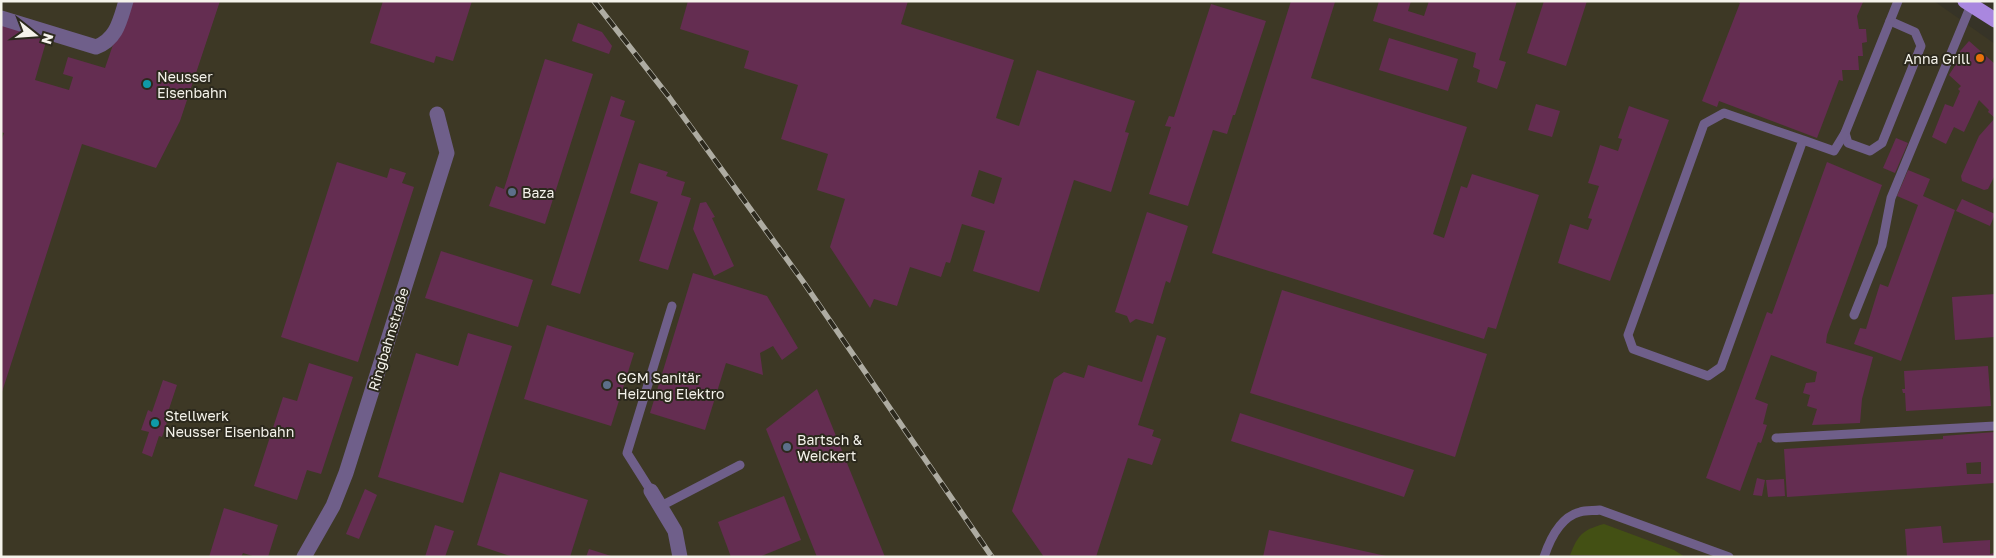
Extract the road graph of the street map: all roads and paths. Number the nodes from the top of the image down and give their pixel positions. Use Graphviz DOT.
graph roads {
  1 [pos="126,1"];
  2 [pos="1898,1"];
  3 [pos="1968,3"];
  4 [pos="1,18"];
  5 [pos="1995,20"];
  6 [pos="1890,21"];
  7 [pos="437,114"];
  8 [pos="1844,133"];
  9 [pos="1803,140"];
  10 [pos="672,306"];
  11 [pos="1854,315"];
  12 [pos="1995,426"];
  13 [pos="1776,438"];
  14 [pos="740,465"];
  15 [pos="651,491"];
  16 [pos="661,506"];
  17 [pos="304,557"];
  18 [pos="680,557"];
  19 [pos="1544,557"];
  20 [pos="1728,557"];
  1 -- 4 [label="street"];
  2 -- 6 [label="lane"];
  3 -- 5 [label="main road"];
  3 -- 11 [label="lane"];
  6 -- 8 [label="lane"];
  6 -- 8 [label="lane"];
  7 -- 17 [label="street, Ringbahnstraße"];
  8 -- 9 [label="lane"];
  9 -- 9 [label="lane"];
  10 -- 15 [label="lane"];
  12 -- 13 [label="lane"];
  14 -- 16 [label="lane"];
  15 -- 16 [label="street"];
  16 -- 18 [label="street"];
  19 -- 20 [label="lane"];
}
